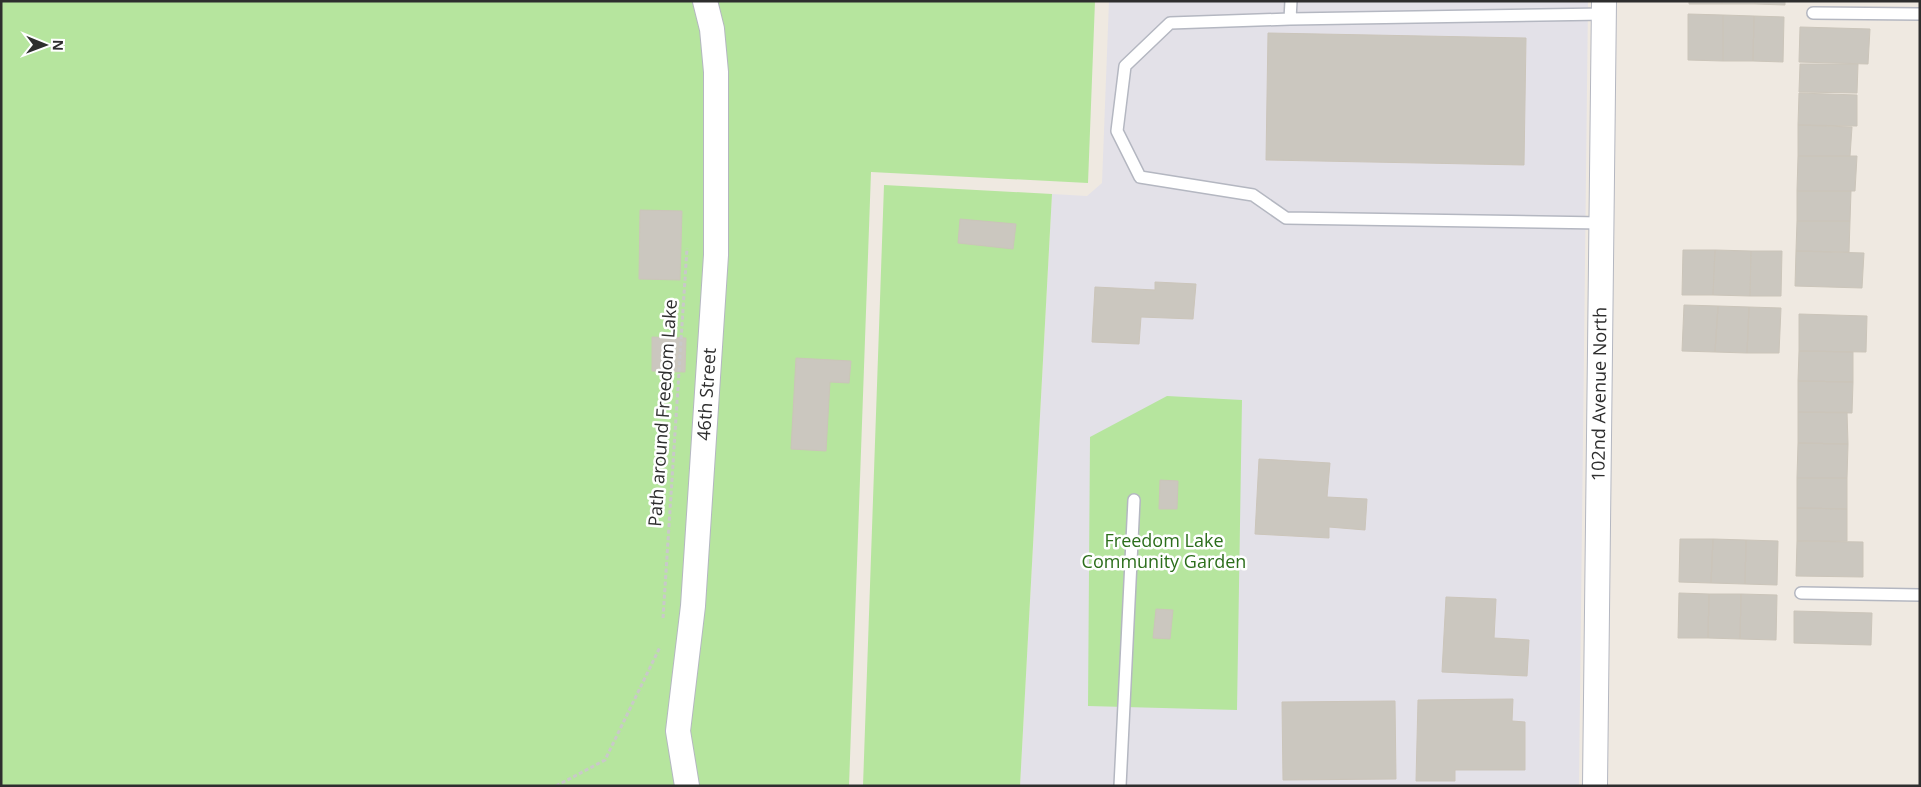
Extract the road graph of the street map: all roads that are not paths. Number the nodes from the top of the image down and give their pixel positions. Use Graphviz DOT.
graph roads {
  1 [pos="705,1"];
  2 [pos="1291,1"];
  3 [pos="1604,8"];
  4 [pos="1813,13"];
  5 [pos="1920,14"];
  6 [pos="1290,19"];
  7 [pos="1601,223"];
  8 [pos="1134,500"];
  9 [pos="1801,593"];
  10 [pos="1920,595"];
  11 [pos="687,786"];
  12 [pos="1120,786"];
  13 [pos="1595,786"];
  1 -- 11 [label="street, 46th Street"];
  2 -- 6 [label="lane"];
  3 -- 6 [label="lane"];
  3 -- 7 [label="street, 102nd Avenue North"];
  4 -- 5 [label="lane"];
  6 -- 7 [label="lane"];
  7 -- 13 [label="street, 102nd Avenue North"];
  8 -- 12 [label="lane"];
  9 -- 10 [label="lane"];
}
